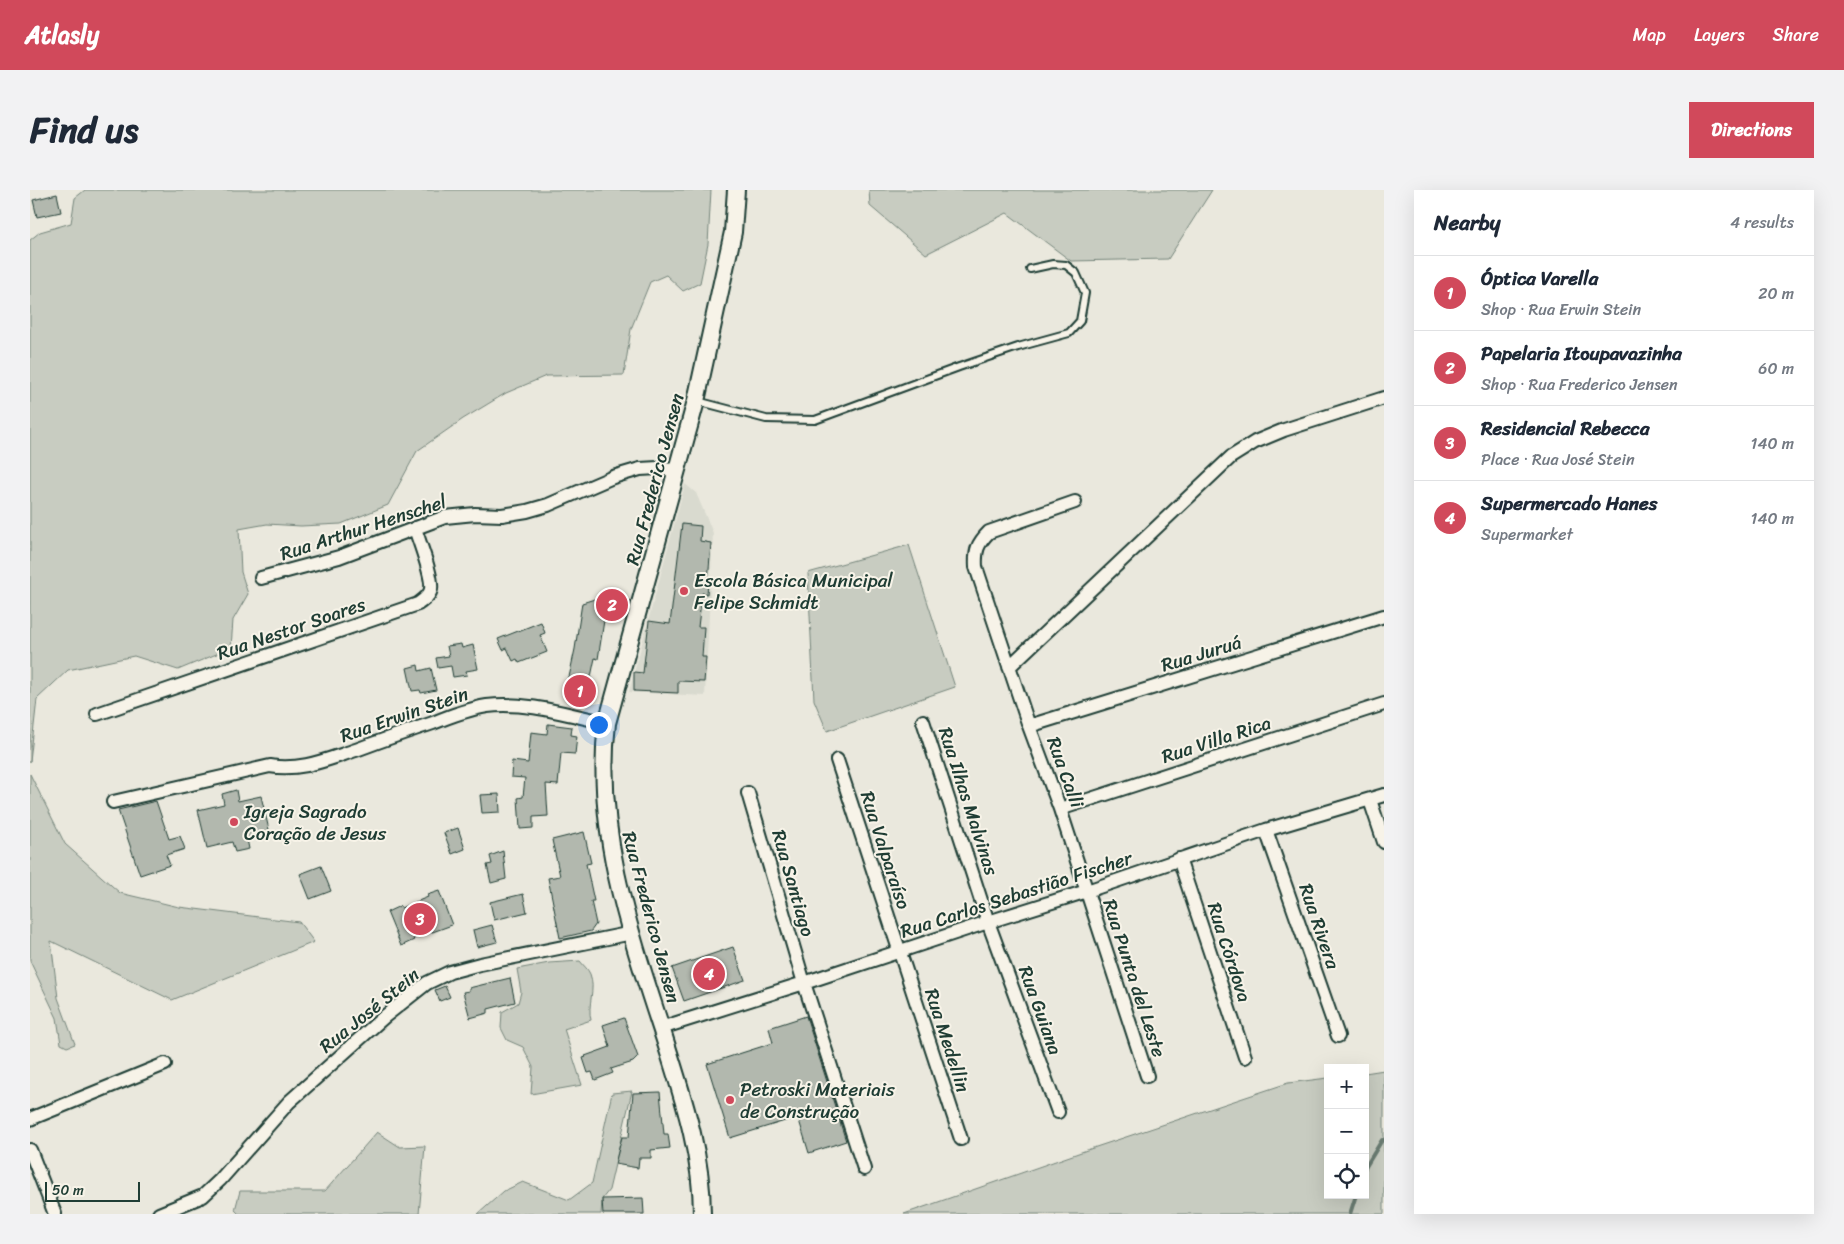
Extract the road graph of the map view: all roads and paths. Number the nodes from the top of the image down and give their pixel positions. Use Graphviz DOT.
graph roads {
  1 [pos="736,190"];
  2 [pos="1030,269"];
  3 [pos="1384,398"];
  4 [pos="696,401"];
  5 [pos="678,471"];
  6 [pos="1075,502"];
  7 [pos="415,528"];
  8 [pos="261,578"];
  9 [pos="1384,616"];
  10 [pos="1009,666"];
  11 [pos="1384,704"];
  12 [pos="97,714"];
  13 [pos="923,721"];
  14 [pos="607,723"];
  15 [pos="1029,726"];
  16 [pos="837,760"];
  17 [pos="748,793"];
  18 [pos="1384,795"];
  19 [pos="1370,800"];
  20 [pos="113,802"];
  21 [pos="1060,809"];
  22 [pos="1266,830"];
  23 [pos="1384,842"];
  24 [pos="1179,859"];
  25 [pos="1087,891"];
  26 [pos="988,922"];
  27 [pos="632,933"];
  28 [pos="900,952"];
  29 [pos="804,983"];
  30 [pos="661,1028"];
  31 [pos="1338,1036"];
  32 [pos="1245,1057"];
  33 [pos="165,1064"];
  34 [pos="1147,1076"];
  35 [pos="1058,1112"];
  36 [pos="30,1119"];
  37 [pos="961,1140"];
  38 [pos="30,1150"];
  39 [pos="864,1169"];
  40 [pos="56,1214"];
  41 [pos="159,1214"];
  42 [pos="702,1214"];
  1 -- 4 [label="main road, Rua Frederico Jensen"];
  2 -- 4 [label="lane"];
  3 -- 10 [label="street"];
  4 -- 5 [label="main road, Rua Frederico Jensen"];
  5 -- 7 [label="street, Rua Arthur Henschel"];
  5 -- 14 [label="main road, Rua Frederico Jensen"];
  6 -- 10 [label="street, Rua Calli"];
  7 -- 8 [label="street, Rua Arthur Henschel"];
  7 -- 12 [label="street, Rua Nestor Soares"];
  9 -- 15 [label="street, Rua Juruá"];
  10 -- 15 [label="street, Rua Calli"];
  11 -- 21 [label="street, Rua Villa Rica"];
  13 -- 26 [label="street, Rua Ilhas Malvinas"];
  14 -- 20 [label="street, Rua Erwin Stein"];
  14 -- 27 [label="main road, Rua Frederico Jensen"];
  15 -- 21 [label="street, Rua Calli"];
  16 -- 28 [label="street, Rua Valparaíso"];
  17 -- 29 [label="street, Rua Santiago"];
  18 -- 19 [label="street, Rua Carlos Sebastião Fischer"];
  19 -- 22 [label="street, Rua Carlos Sebastião Fischer"];
  19 -- 23 [label="street"];
  21 -- 25 [label="street, Rua Calli"];
  22 -- 24 [label="street, Rua Carlos Sebastião Fischer"];
  22 -- 31 [label="street, Rua Rivera"];
  24 -- 25 [label="street, Rua Carlos Sebastião Fischer"];
  24 -- 32 [label="street, Rua Córdova"];
  25 -- 26 [label="street, Rua Carlos Sebastião Fischer"];
  25 -- 34 [label="street, Rua Punta del Leste"];
  26 -- 28 [label="street, Rua Carlos Sebastião Fischer"];
  26 -- 35 [label="street, Rua Guiana"];
  27 -- 30 [label="main road, Rua Frederico Jensen"];
  27 -- 41 [label="street, Rua José Stein"];
  28 -- 29 [label="street, Rua Carlos Sebastião Fischer"];
  28 -- 37 [label="street, Rua Medellin"];
  29 -- 30 [label="street, Rua Carlos Sebastião Fischer"];
  29 -- 39 [label="street, Rua Santiago"];
  30 -- 42 [label="main road, Rua Frederico Jensen"];
  33 -- 36 [label="street"];
  38 -- 40 [label="street"];
}
